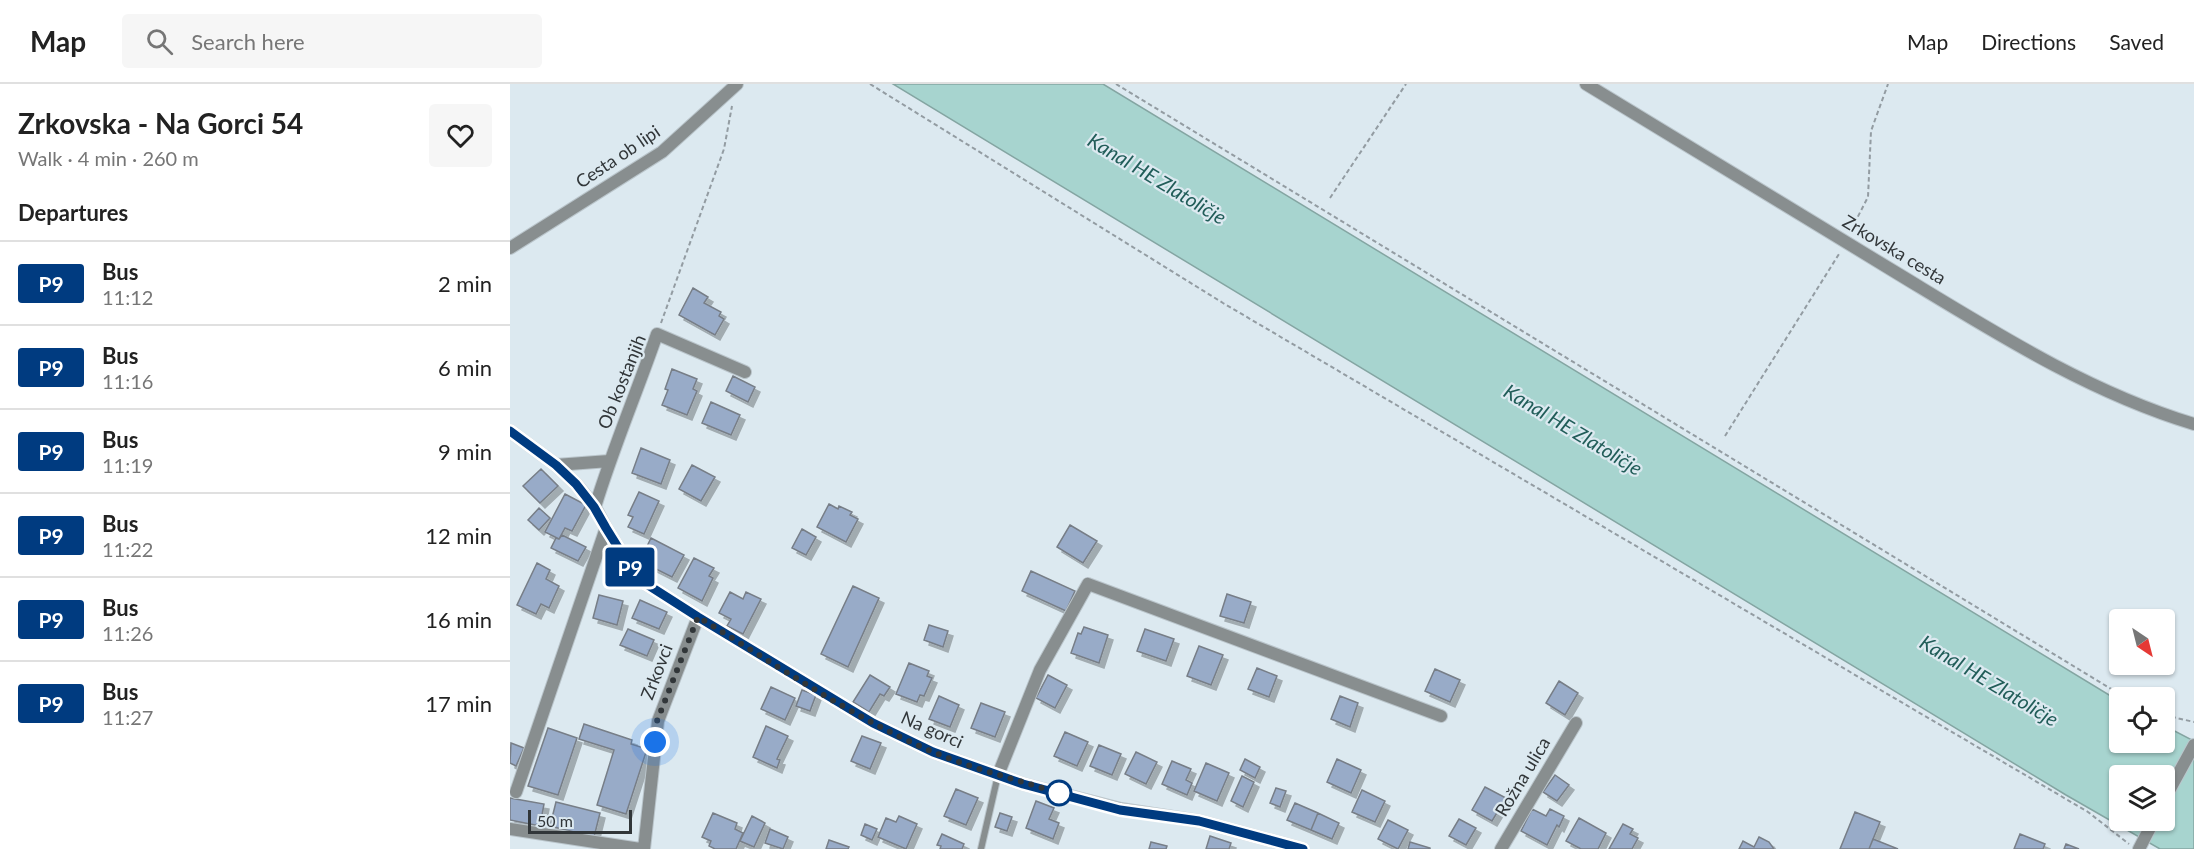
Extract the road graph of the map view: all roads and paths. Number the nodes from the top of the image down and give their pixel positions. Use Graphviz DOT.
graph roads {
  1 [pos="870,84"];
  2 [pos="1116,84"];
  3 [pos="1407,84"];
  4 [pos="1586,84"];
  5 [pos="1888,84"];
  6 [pos="736,85"];
  7 [pos="1330,198"];
  8 [pos="1845,242"];
  9 [pos="510,248"];
  10 [pos="657,334"];
  11 [pos="745,372"];
  12 [pos="2194,424"];
  13 [pos="510,431"];
  14 [pos="1725,436"];
  15 [pos="609,461"];
  16 [pos="556,465"];
  17 [pos="594,507"];
  18 [pos="606,528"];
  19 [pos="698,617"];
  20 [pos="2109,688"];
  21 [pos="1441,716"];
  22 [pos="2175,718"];
  23 [pos="2194,722"];
  24 [pos="1576,723"];
  25 [pos="2194,745"];
  26 [pos="998,775"];
  27 [pos="2175,780"];
  28 [pos="516,792"];
  29 [pos="510,829"];
  30 [pos="2148,831"];
  31 [pos="642,849"];
  32 [pos="981,849"];
  33 [pos="1303,849"];
  34 [pos="1501,849"];
  35 [pos="2137,849"];
  1 -- 35 [label="path"];
  2 -- 20 [label="path"];
  3 -- 7 [label="path"];
  4 -- 8 [label="street, Zrkovska cesta"];
  5 -- 8 [label="path"];
  6 -- 9 [label="street, Cesta ob lipi"];
  6 -- 10 [label="path"];
  8 -- 12 [label="street, Zrkovska cesta"];
  8 -- 14 [label="path"];
  10 -- 11 [label="street, Ob kostanjih"];
  10 -- 15 [label="street, Ob kostanjih"];
  13 -- 16 [label="street, Na gorci"];
  15 -- 16 [label="street"];
  15 -- 17 [label="street, Ob kostanjih"];
  16 -- 17 [label="street, Na gorci"];
  17 -- 18 [label="street, Na gorci"];
  18 -- 19 [label="street, Na gorci"];
  18 -- 28 [label="street"];
  19 -- 26 [label="street, Na gorci"];
  19 -- 31 [label="street, Zrkovci"];
  21 -- 26 [label="street"];
  22 -- 23 [label="path"];
  24 -- 34 [label="street, Rožna ulica"];
  25 -- 27 [label="street"];
  26 -- 32 [label="lane"];
  26 -- 33 [label="street, Na gorci"];
  29 -- 31 [label="street, Zrkovci"];
  30 -- 35 [label="street"];
}
